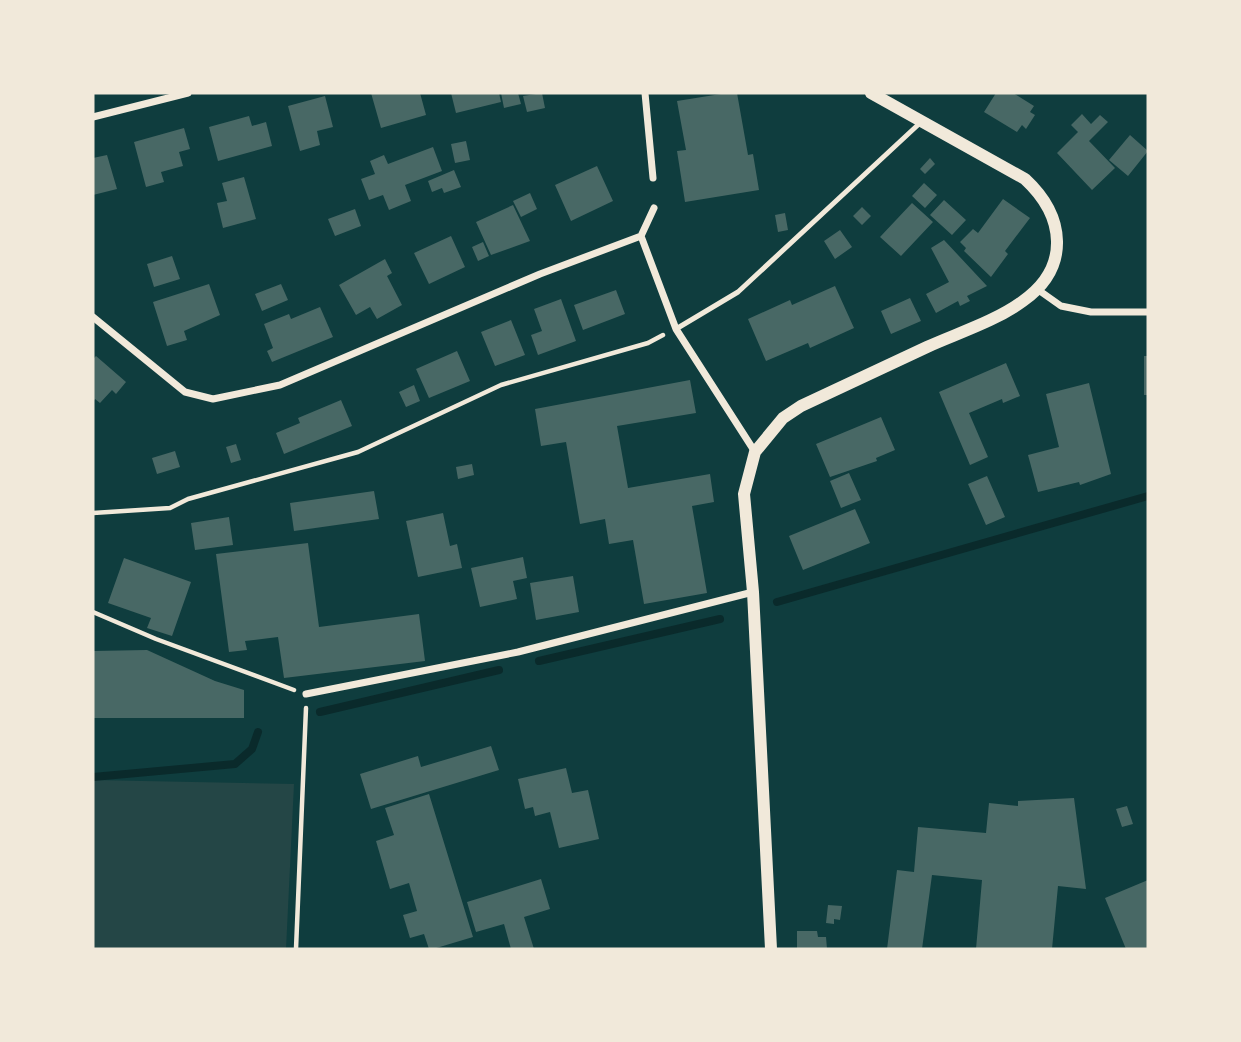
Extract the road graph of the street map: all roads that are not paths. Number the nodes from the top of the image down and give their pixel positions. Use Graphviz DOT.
graph roads {
  1 [pos="188,93"];
  2 [pos="645,93"];
  3 [pos="870,93"];
  4 [pos="93,117"];
  5 [pos="923,121"];
  6 [pos="653,178"];
  7 [pos="654,208"];
  8 [pos="641,236"];
  9 [pos="1037,289"];
  10 [pos="1148,313"];
  11 [pos="93,317"];
  12 [pos="676,329"];
  13 [pos="755,452"];
  14 [pos="753,592"];
  15 [pos="306,694"];
  16 [pos="771,949"];
  1 -- 4 [label="street"];
  2 -- 6 [label="street"];
  3 -- 5 [label="street"];
  5 -- 9 [label="street"];
  5 -- 12 [label="lane"];
  7 -- 8 [label="street"];
  8 -- 11 [label="street"];
  8 -- 12 [label="street"];
  9 -- 10 [label="street"];
  9 -- 13 [label="street"];
  12 -- 13 [label="street"];
  13 -- 14 [label="street"];
  14 -- 15 [label="street"];
  14 -- 16 [label="street"];
}
